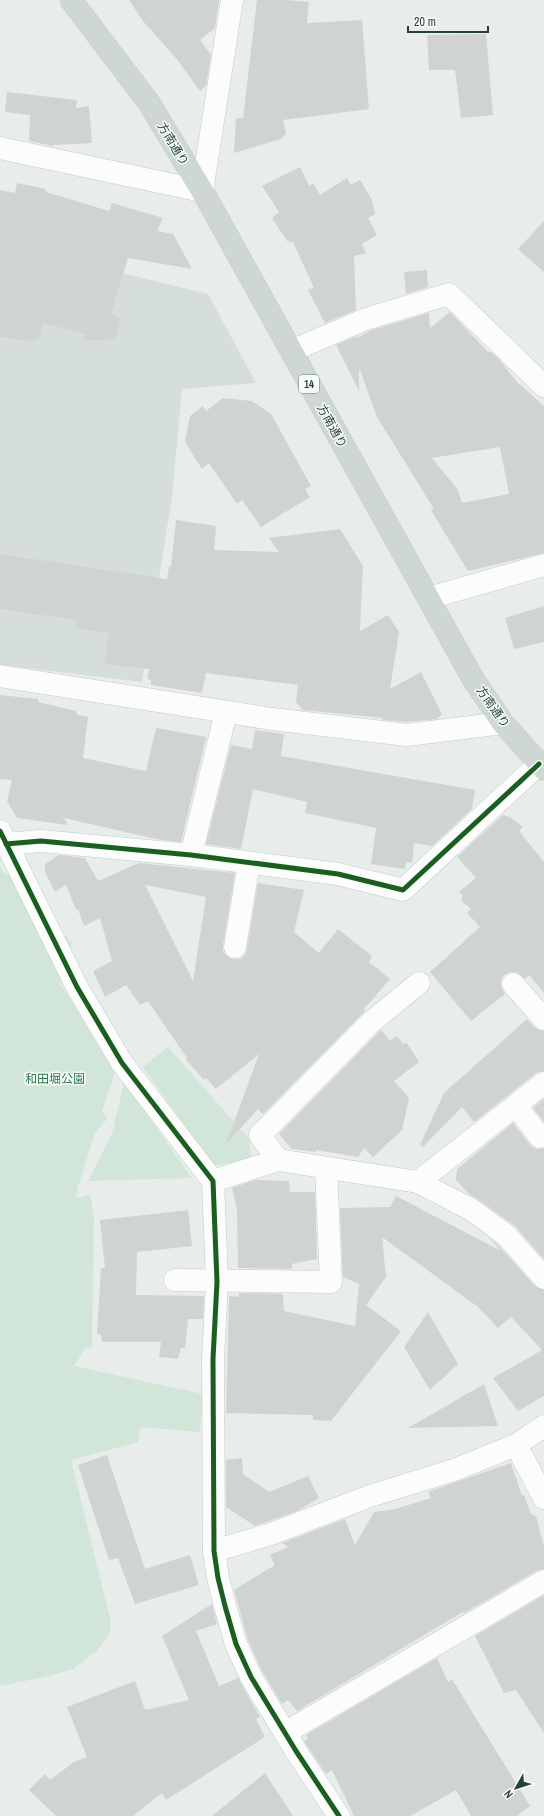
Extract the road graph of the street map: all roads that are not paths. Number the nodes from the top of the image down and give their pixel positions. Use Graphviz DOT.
graph roads {
  1 [pos="71,0"];
  2 [pos="232,0"];
  3 [pos="0,148"];
  4 [pos="202,191"];
  5 [pos="291,351"];
  6 [pos="544,386"];
  7 [pos="544,565"];
  8 [pos="429,598"];
  9 [pos="0,676"];
  10 [pos="226,712"];
  11 [pos="503,722"];
  12 [pos="542,767"];
  13 [pos="3,837"];
  14 [pos="191,855"];
  15 [pos="249,863"];
  16 [pos="235,947"];
  17 [pos="419,983"];
  18 [pos="513,984"];
  19 [pos="544,1019"];
  20 [pos="544,1082"];
  21 [pos="516,1106"];
  22 [pos="540,1137"];
  23 [pos="278,1160"];
  24 [pos="326,1168"];
  25 [pos="213,1181"];
  26 [pos="418,1182"];
  27 [pos="544,1278"];
  28 [pos="175,1280"];
  29 [pos="217,1282"];
  30 [pos="544,1426"];
  31 [pos="516,1445"];
  32 [pos="544,1498"];
  33 [pos="214,1551"];
  34 [pos="544,1581"];
  35 [pos="285,1733"];
  36 [pos="339,1816"];
  1 -- 4 [label="main road, 方南通り / 14"];
  2 -- 4 [label="street"];
  3 -- 4 [label="street"];
  4 -- 5 [label="main road, 方南通り / 14"];
  5 -- 6 [label="street"];
  5 -- 8 [label="main road, 方南通り / 14"];
  7 -- 8 [label="street"];
  8 -- 11 [label="main road, 方南通り / 14"];
  9 -- 10 [label="street"];
  10 -- 11 [label="street"];
  10 -- 14 [label="street"];
  11 -- 12 [label="main road, 方南通り / 14"];
  12 -- 15 [label="street"];
  13 -- 14 [label="street"];
  13 -- 25 [label="street"];
  14 -- 15 [label="street"];
  15 -- 16 [label="street"];
  17 -- 23 [label="street"];
  18 -- 19 [label="street"];
  20 -- 21 [label="street"];
  21 -- 22 [label="street"];
  21 -- 26 [label="street"];
  23 -- 24 [label="street"];
  23 -- 25 [label="street"];
  24 -- 26 [label="street"];
  24 -- 29 [label="street"];
  25 -- 29 [label="street"];
  26 -- 27 [label="street"];
  28 -- 29 [label="street"];
  29 -- 33 [label="street"];
  30 -- 31 [label="street"];
  31 -- 32 [label="street"];
  31 -- 33 [label="street"];
  33 -- 35 [label="street"];
  34 -- 35 [label="street"];
  35 -- 36 [label="street"];
}
